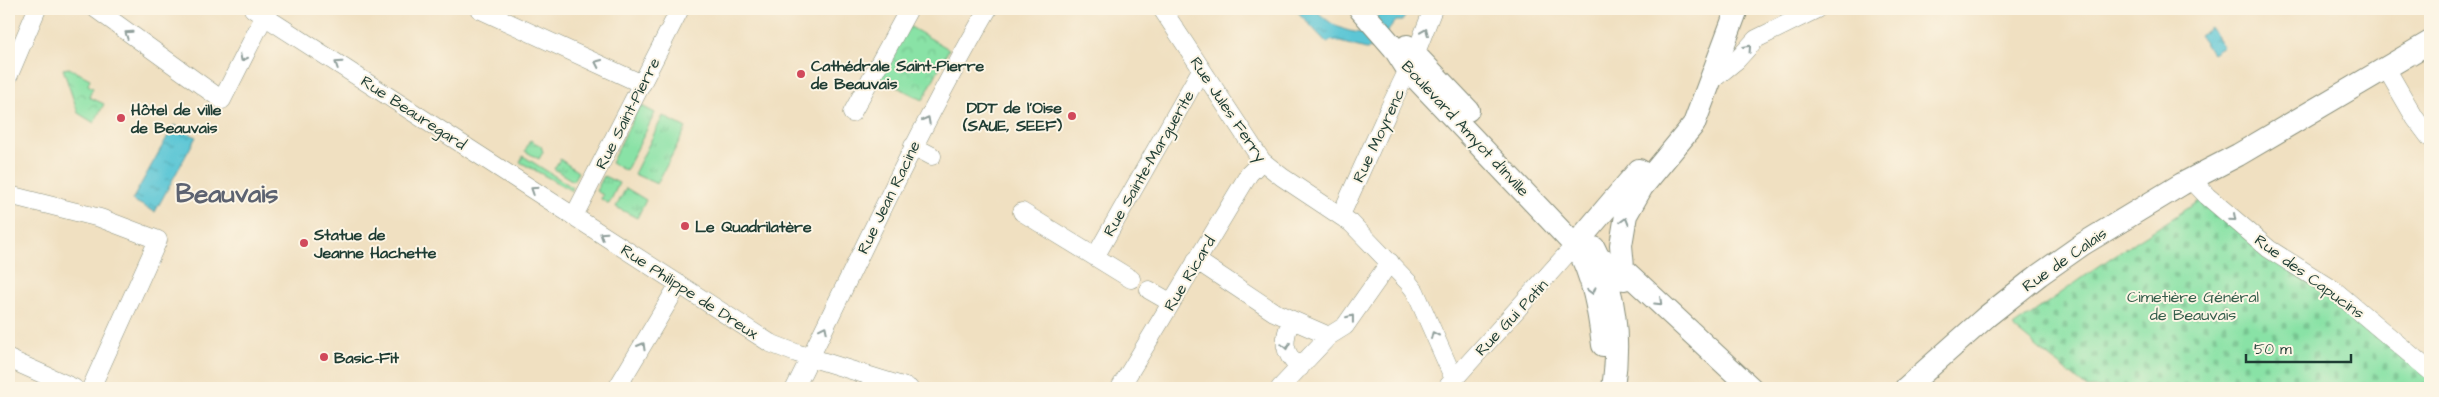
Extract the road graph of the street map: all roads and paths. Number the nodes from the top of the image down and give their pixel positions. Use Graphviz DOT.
graph roads {
  1 [pos="36,9"];
  2 [pos="96,9"];
  3 [pos="479,9"];
  4 [pos="680,9"];
  5 [pos="909,9"];
  6 [pos="988,9"];
  7 [pos="1162,9"];
  8 [pos="1433,9"];
  9 [pos="1724,9"];
  10 [pos="1737,9"];
  11 [pos="1817,9"];
  12 [pos="262,11"];
  13 [pos="1369,12"];
  14 [pos="2430,42"];
  15 [pos="1412,62"];
  16 [pos="2386,68"];
  17 [pos="1201,70"];
  18 [pos="9,75"];
  19 [pos="1711,80"];
  20 [pos="642,84"];
  21 [pos="852,112"];
  22 [pos="2430,138"];
  23 [pos="913,146"];
  24 [pos="932,156"];
  25 [pos="1262,160"];
  26 [pos="2194,182"];
  27 [pos="9,195"];
  28 [pos="1022,212"];
  29 [pos="1341,215"];
  30 [pos="574,216"];
  31 [pos="1580,239"];
  32 [pos="1095,256"];
  33 [pos="1599,258"];
  34 [pos="1196,260"];
  35 [pos="1390,262"];
  36 [pos="1623,269"];
  37 [pos="1131,278"];
  38 [pos="679,284"];
  39 [pos="1150,290"];
  40 [pos="1170,302"];
  41 [pos="1291,320"];
  42 [pos="1329,336"];
  43 [pos="810,358"];
  44 [pos="9,359"];
  45 [pos="1300,368"];
  46 [pos="2430,371"];
  47 [pos="1450,384"];
  48 [pos="74,388"];
  49 [pos="91,388"];
  50 [pos="617,388"];
  51 [pos="795,388"];
  52 [pos="909,388"];
  53 [pos="1120,388"];
  54 [pos="1280,388"];
  55 [pos="1602,388"];
  56 [pos="1613,388"];
  57 [pos="1617,388"];
  58 [pos="1751,388"];
  59 [pos="1906,388"];
  60 [pos="1926,388"];
  1 -- 18 [label="street"];
  12 -- 2 [label="street, one-way"];
  20 -- 3 [label="street, one-way"];
  4 -- 20 [label="street, Rue Saint-Pierre"];
  5 -- 21 [label="street"];
  23 -- 6 [label="street, Rue Jean Racine, one-way"];
  7 -- 17 [label="street, Rue Jules Ferry"];
  15 -- 8 [label="street, Rue Moyrenc, one-way"];
  9 -- 31 [label="main road"];
  10 -- 19 [label="main road"];
  19 -- 11 [label="street, one-way"];
  30 -- 12 [label="street, Rue Beauregard, one-way"];
  13 -- 15 [label="main road, Boulevard Amyot d'Inville"];
  14 -- 16 [label="main road, Rue de Calais"];
  15 -- 29 [label="street, Rue Moyrenc"];
  15 -- 31 [label="main road, Boulevard Amyot d'Inville"];
  16 -- 22 [label="street"];
  16 -- 26 [label="main road, Rue de Calais"];
  17 -- 25 [label="street, Rue Jules Ferry"];
  17 -- 32 [label="street, Rue Sainte-Marguerite"];
  36 -- 19 [label="main road, one-way"];
  20 -- 30 [label="street, Rue Saint-Pierre"];
  23 -- 24 [label="street"];
  43 -- 23 [label="street, Rue Jean Racine, one-way"];
  25 -- 29 [label="street, Rue Jules Ferry"];
  25 -- 34 [label="street, Rue Ricard"];
  26 -- 46 [label="street, Rue des Capucins, one-way"];
  26 -- 59 [label="main road, Rue de Calais"];
  26 -- 60 [label="main road, Rue de Calais"];
  27 -- 49 [label="street"];
  28 -- 32 [label="street"];
  29 -- 35 [label="street, Rue Jules Ferry"];
  38 -- 30 [label="street, Rue Philippe de Dreux, one-way"];
  31 -- 33 [label="main road"];
  31 -- 47 [label="street, Rue Gui Patin"];
  31 -- 55 [label="main road, one-way"];
  32 -- 37 [label="street"];
  33 -- 36 [label="main road"];
  33 -- 56 [label="main road"];
  34 -- 40 [label="street, Rue Ricard"];
  34 -- 41 [label="street"];
  42 -- 35 [label="street, one-way"];
  47 -- 35 [label="street, Rue Jules Ferry, one-way"];
  36 -- 57 [label="main road"];
  36 -- 58 [label="main road, one-way"];
  38 -- 43 [label="street, Rue Philippe de Dreux"];
  50 -- 38 [label="street, one-way"];
  39 -- 40 [label="street"];
  40 -- 53 [label="street, Rue Ricard"];
  41 -- 42 [label="street"];
  41 -- 45 [label="street, one-way"];
  42 -- 45 [label="street"];
  43 -- 51 [label="street, Rue Jean Racine"];
  43 -- 52 [label="street, Rue Philippe de Dreux"];
  44 -- 48 [label="street"];
  45 -- 54 [label="street"];
}
